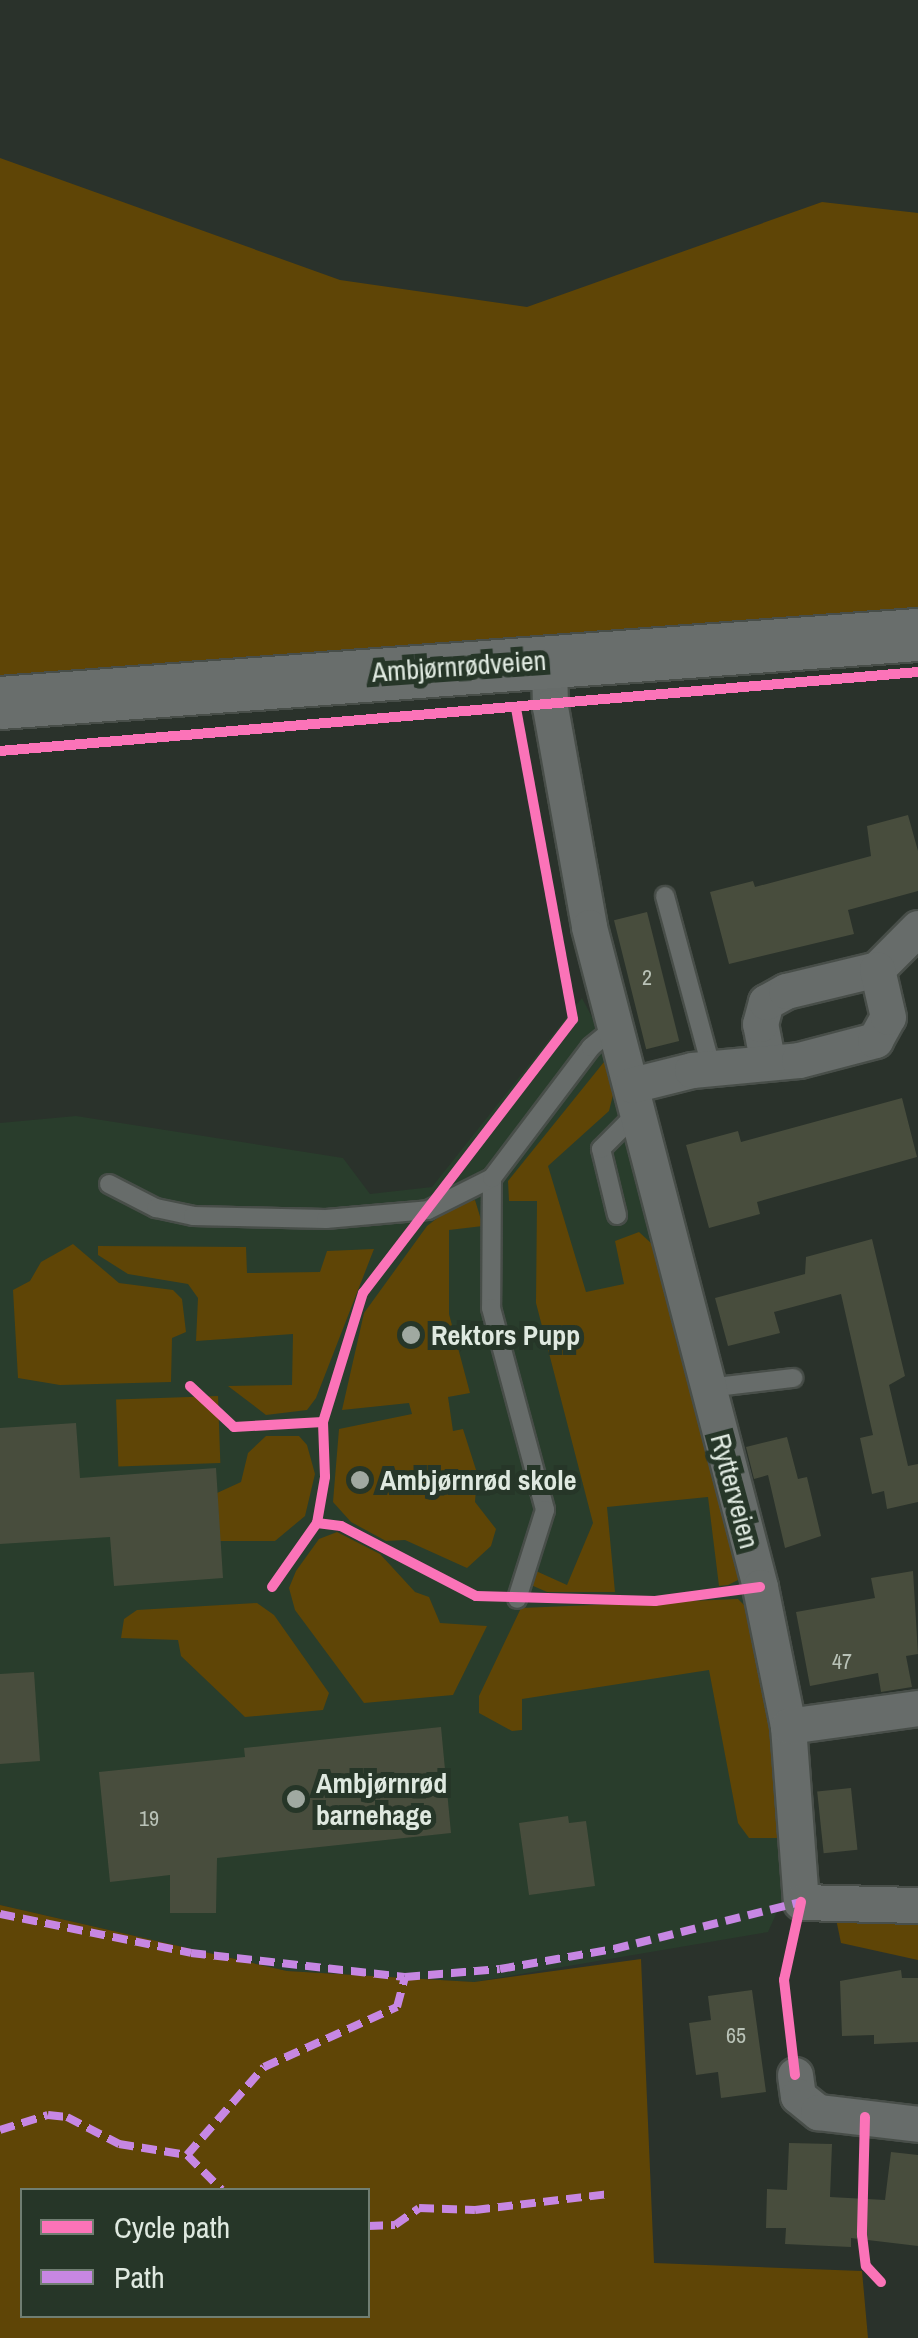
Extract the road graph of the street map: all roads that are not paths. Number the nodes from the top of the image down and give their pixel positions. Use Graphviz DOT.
graph roads {
  1 [pos="918,635"];
  2 [pos="549,660"];
  3 [pos="0,703"];
  4 [pos="665,896"];
  5 [pos="918,928"];
  6 [pos="877,969"];
  7 [pos="616,1027"];
  8 [pos="767,1060"];
  9 [pos="711,1067"];
  10 [pos="635,1098"];
  11 [pos="492,1178"];
  12 [pos="109,1184"];
  13 [pos="617,1215"];
  14 [pos="793,1378"];
  15 [pos="708,1388"];
  16 [pos="517,1599"];
  17 [pos="918,1708"];
  18 [pos="788,1726"];
  19 [pos="918,1905"];
  20 [pos="794,2075"];
  21 [pos="918,2124"];
  1 -- 2 [label="street, Ambjørnrødveien"];
  2 -- 3 [label="street, Ambjørnrødveien"];
  2 -- 7 [label="street, Rytterveien"];
  4 -- 9 [label="lane"];
  5 -- 6 [label="street"];
  6 -- 8 [label="street"];
  6 -- 8 [label="street"];
  7 -- 10 [label="street, Rytterveien"];
  7 -- 11 [label="lane"];
  8 -- 9 [label="street"];
  9 -- 10 [label="street"];
  10 -- 13 [label="lane"];
  10 -- 15 [label="street, Rytterveien"];
  11 -- 12 [label="lane"];
  11 -- 16 [label="lane"];
  14 -- 15 [label="lane"];
  15 -- 18 [label="street, Rytterveien"];
  17 -- 18 [label="street"];
  18 -- 19 [label="street, Rytterveien"];
  20 -- 21 [label="street"];
}
